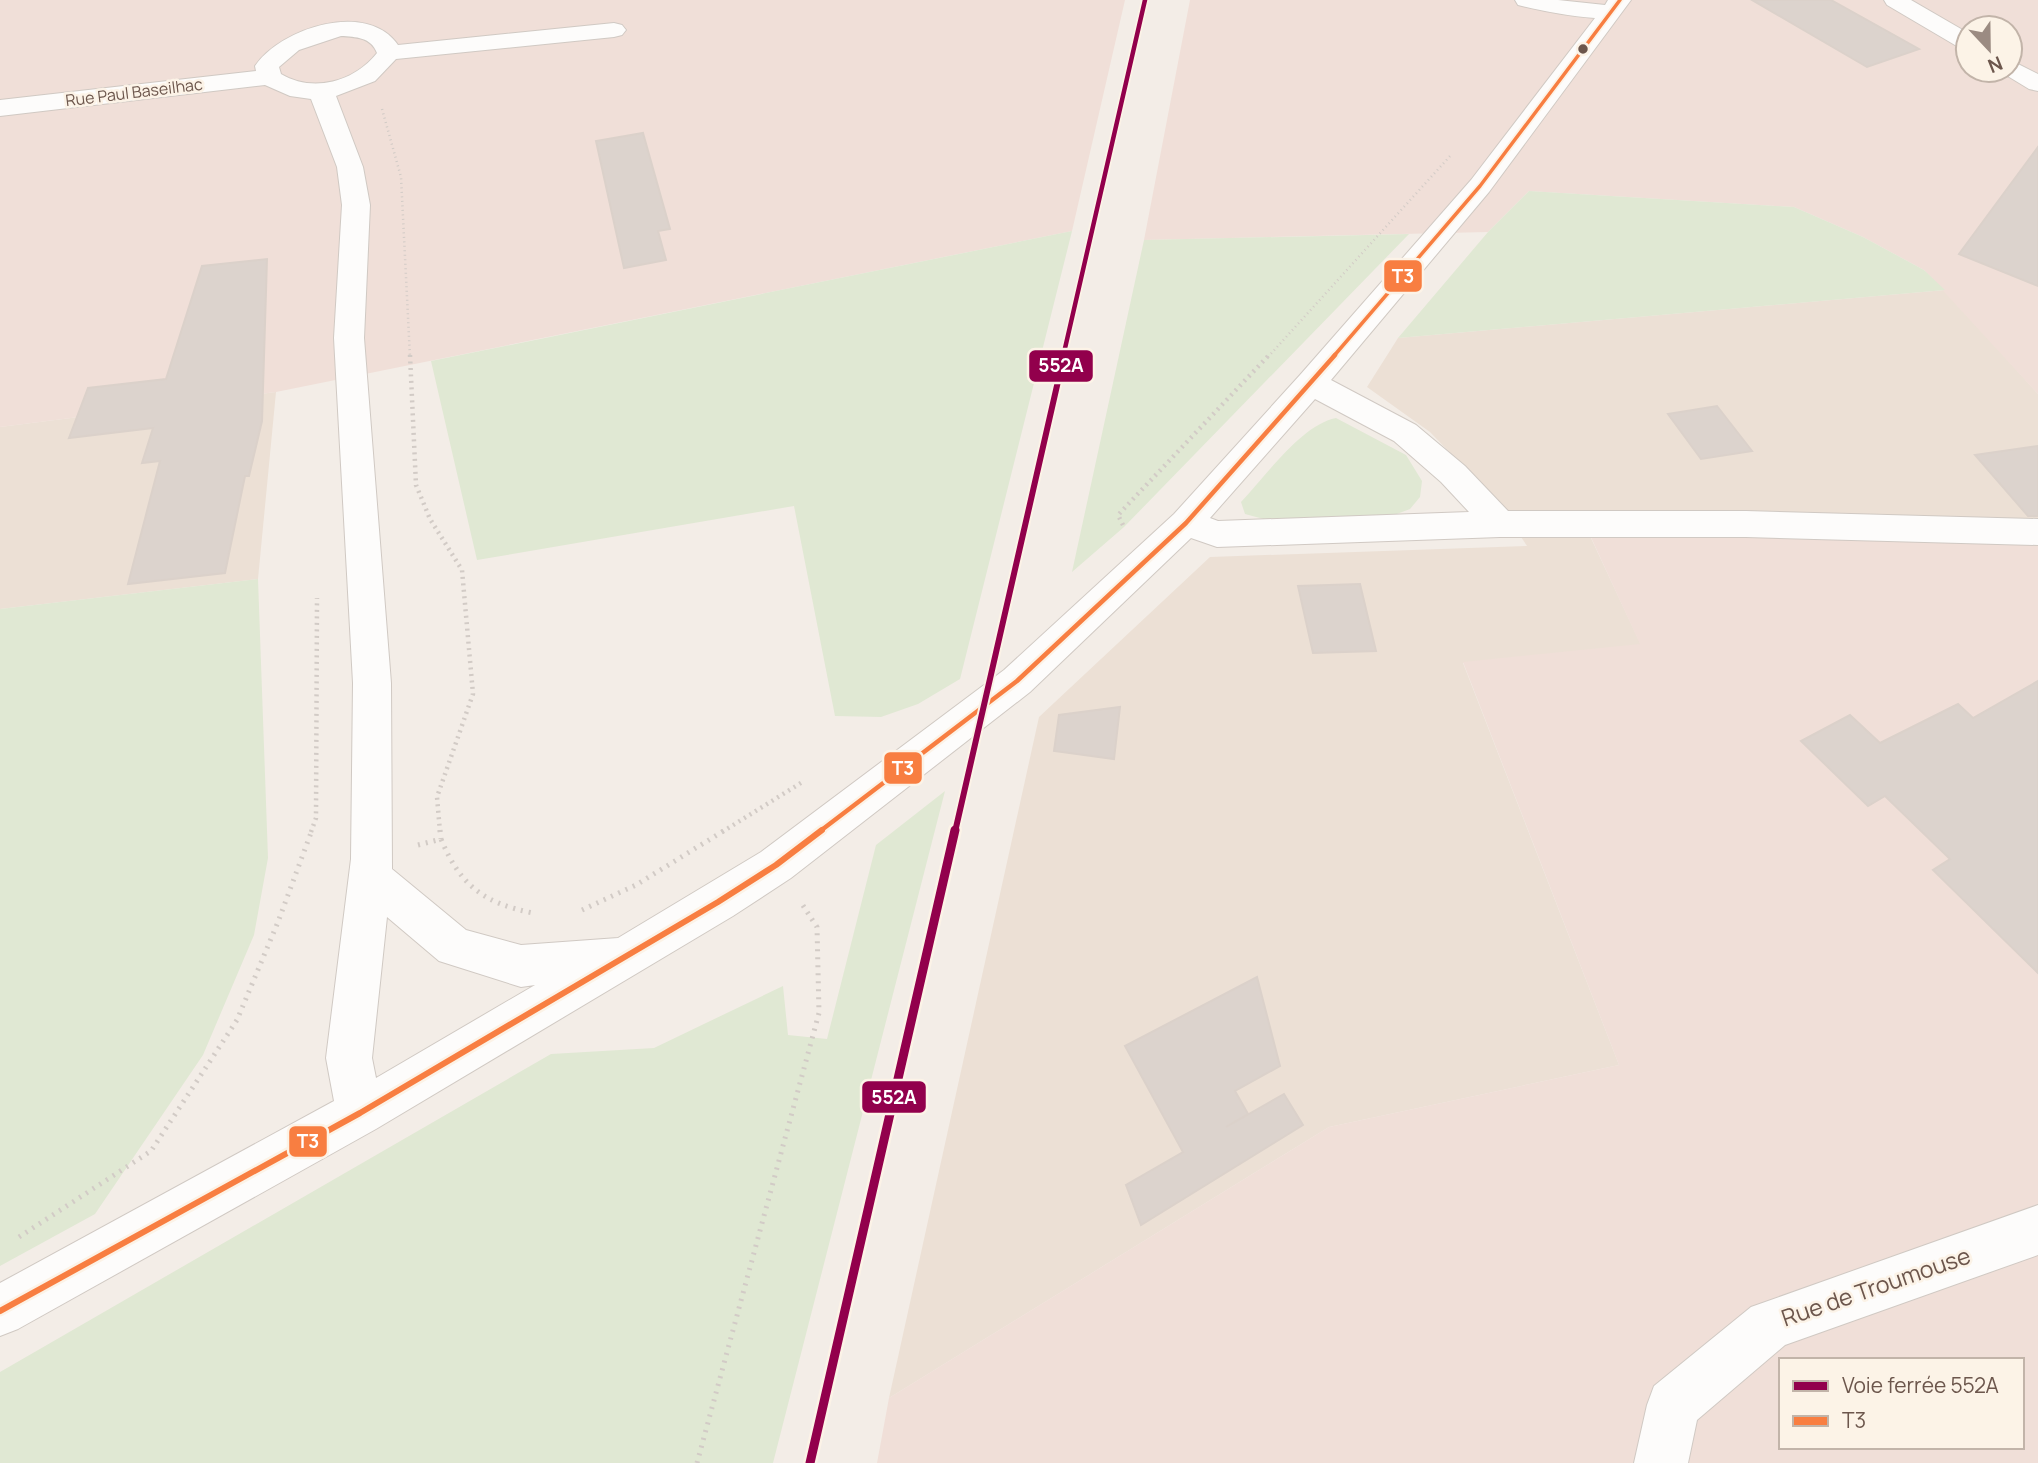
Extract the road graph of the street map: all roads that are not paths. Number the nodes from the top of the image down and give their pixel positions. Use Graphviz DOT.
graph roads {
  1 [pos="1526,0"];
  2 [pos="1895,0"];
  3 [pos="354,6"];
  4 [pos="1616,6"];
  5 [pos="341,29"];
  6 [pos="614,30"];
  7 [pos="1954,35"];
  8 [pos="389,54"];
  9 [pos="269,77"];
  10 [pos="321,91"];
  11 [pos="0,108"];
  12 [pos="1311,383"];
  13 [pos="1186,523"];
  14 [pos="1500,524"];
  15 [pos="2038,532"];
  16 [pos="371,868"];
  17 [pos="628,956"];
  18 [pos="360,1113"];
  19 [pos="2038,1230"];
  20 [pos="0,1311"];
  21 [pos="1661,1463"];
  1 -- 4 [label="street"];
  2 -- 7 [label="street"];
  3 -- 5 [label="street"];
  4 -- 12 [label="street"];
  5 -- 8 [label="street"];
  5 -- 9 [label="street"];
  6 -- 8 [label="street"];
  8 -- 10 [label="street"];
  9 -- 10 [label="street"];
  9 -- 11 [label="street, Rue Paul Baseilhac"];
  10 -- 16 [label="street"];
  12 -- 13 [label="street"];
  12 -- 14 [label="street"];
  13 -- 14 [label="street"];
  13 -- 17 [label="street"];
  14 -- 15 [label="street"];
  16 -- 17 [label="street"];
  16 -- 18 [label="street"];
  17 -- 18 [label="street"];
  18 -- 20 [label="street"];
  19 -- 21 [label="street, Rue de Troumouse"];
}
